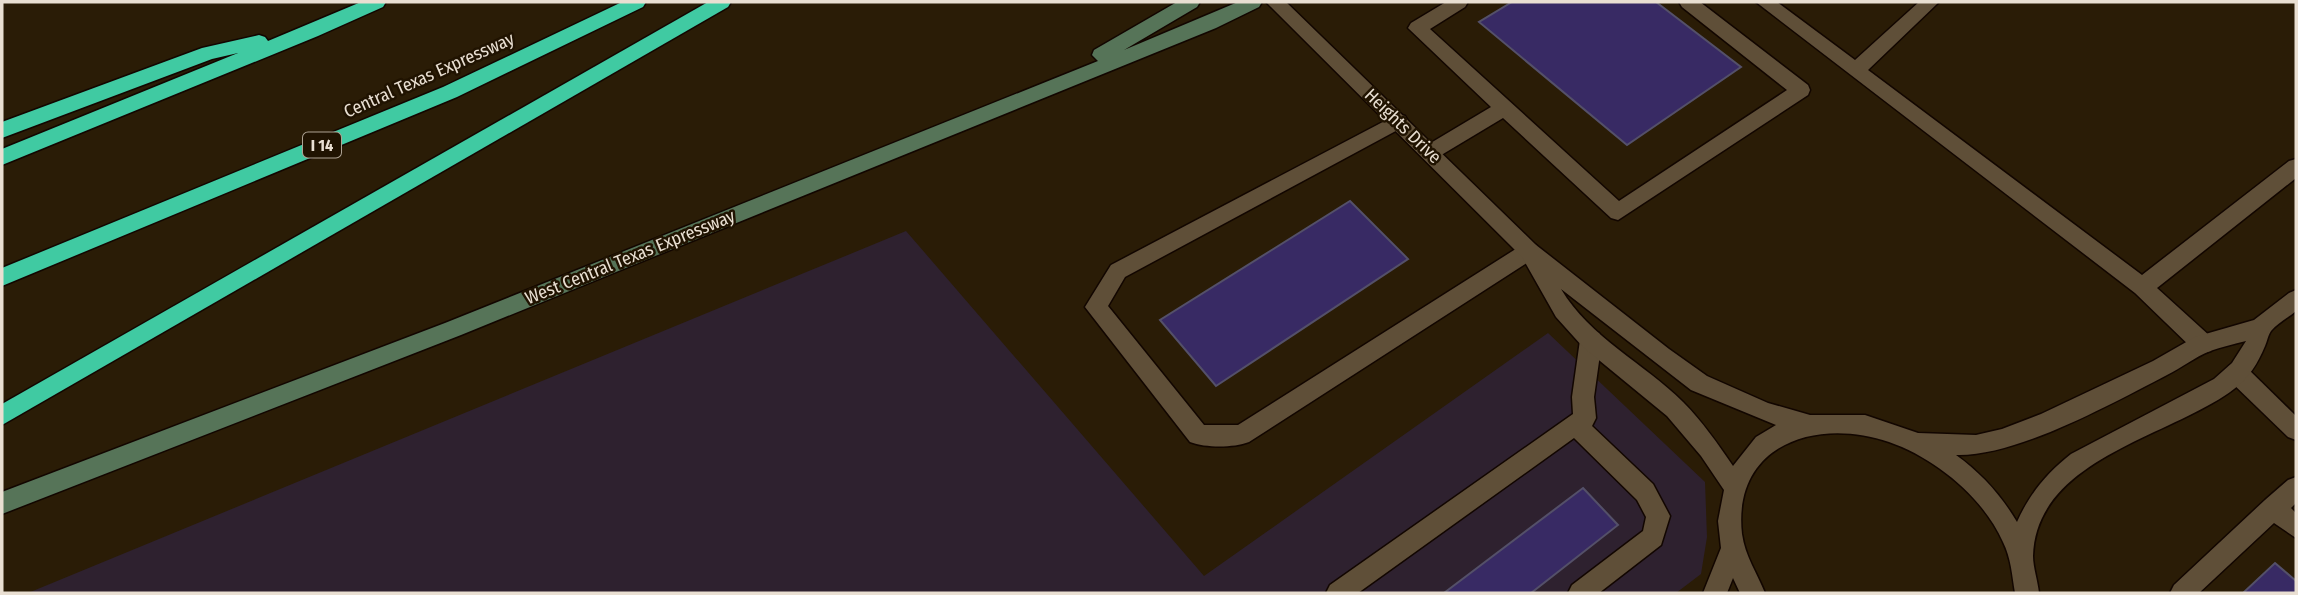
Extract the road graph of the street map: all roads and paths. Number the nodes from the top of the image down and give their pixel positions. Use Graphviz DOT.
graph roads {
  1 [pos="377,2"];
  2 [pos="637,2"];
  3 [pos="722,2"];
  4 [pos="1191,2"];
  5 [pos="1254,2"];
  6 [pos="1275,2"];
  7 [pos="1460,2"];
  8 [pos="1688,2"];
  9 [pos="1765,2"];
  10 [pos="1930,2"];
  11 [pos="312,31"];
  12 [pos="1856,70"];
  13 [pos="1040,92"];
  14 [pos="1504,108"];
  15 [pos="1398,121"];
  16 [pos="2,130"];
  17 [pos="1431,152"];
  18 [pos="2,157"];
  19 [pos="2296,167"];
  20 [pos="1529,251"];
  21 [pos="2,277"];
  22 [pos="2142,287"];
  23 [pos="2296,299"];
  24 [pos="2262,327"];
  25 [pos="1591,340"];
  26 [pos="2203,344"];
  27 [pos="2237,373"];
  28 [pos="2,415"];
  29 [pos="1580,421"];
  30 [pos="1810,425"];
  31 [pos="2296,430"];
  32 [pos="1918,443"];
  33 [pos="1735,487"];
  34 [pos="2296,488"];
  35 [pos="2,503"];
  36 [pos="2273,508"];
  37 [pos="2296,527"];
  38 [pos="1733,548"];
  39 [pos="2022,555"];
  40 [pos="1338,593"];
  41 [pos="1580,593"];
  42 [pos="1715,593"];
  43 [pos="1753,593"];
  44 [pos="2027,593"];
  45 [pos="2182,593"];
  1 -- 11 [label="highway"];
  2 -- 21 [label="highway, Central Texas Expressway / I 14"];
  3 -- 28 [label="highway"];
  4 -- 13 [label="main road"];
  5 -- 13 [label="main road, West Central Texas Expressway"];
  6 -- 15 [label="street, Heights Drive"];
  7 -- 14 [label="street"];
  8 -- 14 [label="street"];
  9 -- 12 [label="street"];
  10 -- 12 [label="street"];
  11 -- 16 [label="highway"];
  11 -- 18 [label="highway"];
  12 -- 22 [label="street"];
  13 -- 35 [label="main road, West Central Texas Expressway"];
  14 -- 17 [label="street"];
  15 -- 17 [label="street, Heights Drive"];
  15 -- 20 [label="street"];
  17 -- 20 [label="street, Heights Drive"];
  19 -- 22 [label="street"];
  20 -- 25 [label="street"];
  20 -- 30 [label="street"];
  22 -- 26 [label="street"];
  23 -- 24 [label="street"];
  24 -- 26 [label="street"];
  24 -- 27 [label="street"];
  25 -- 29 [label="street"];
  25 -- 33 [label="street"];
  26 -- 32 [label="street"];
  27 -- 31 [label="street"];
  27 -- 39 [label="street"];
  29 -- 40 [label="street"];
  29 -- 41 [label="street"];
  30 -- 32 [label="street"];
  30 -- 33 [label="street"];
  32 -- 39 [label="street"];
  33 -- 38 [label="street"];
  34 -- 36 [label="street"];
  36 -- 37 [label="street"];
  36 -- 45 [label="street"];
  38 -- 42 [label="street"];
  38 -- 43 [label="street"];
  39 -- 44 [label="street"];
}
